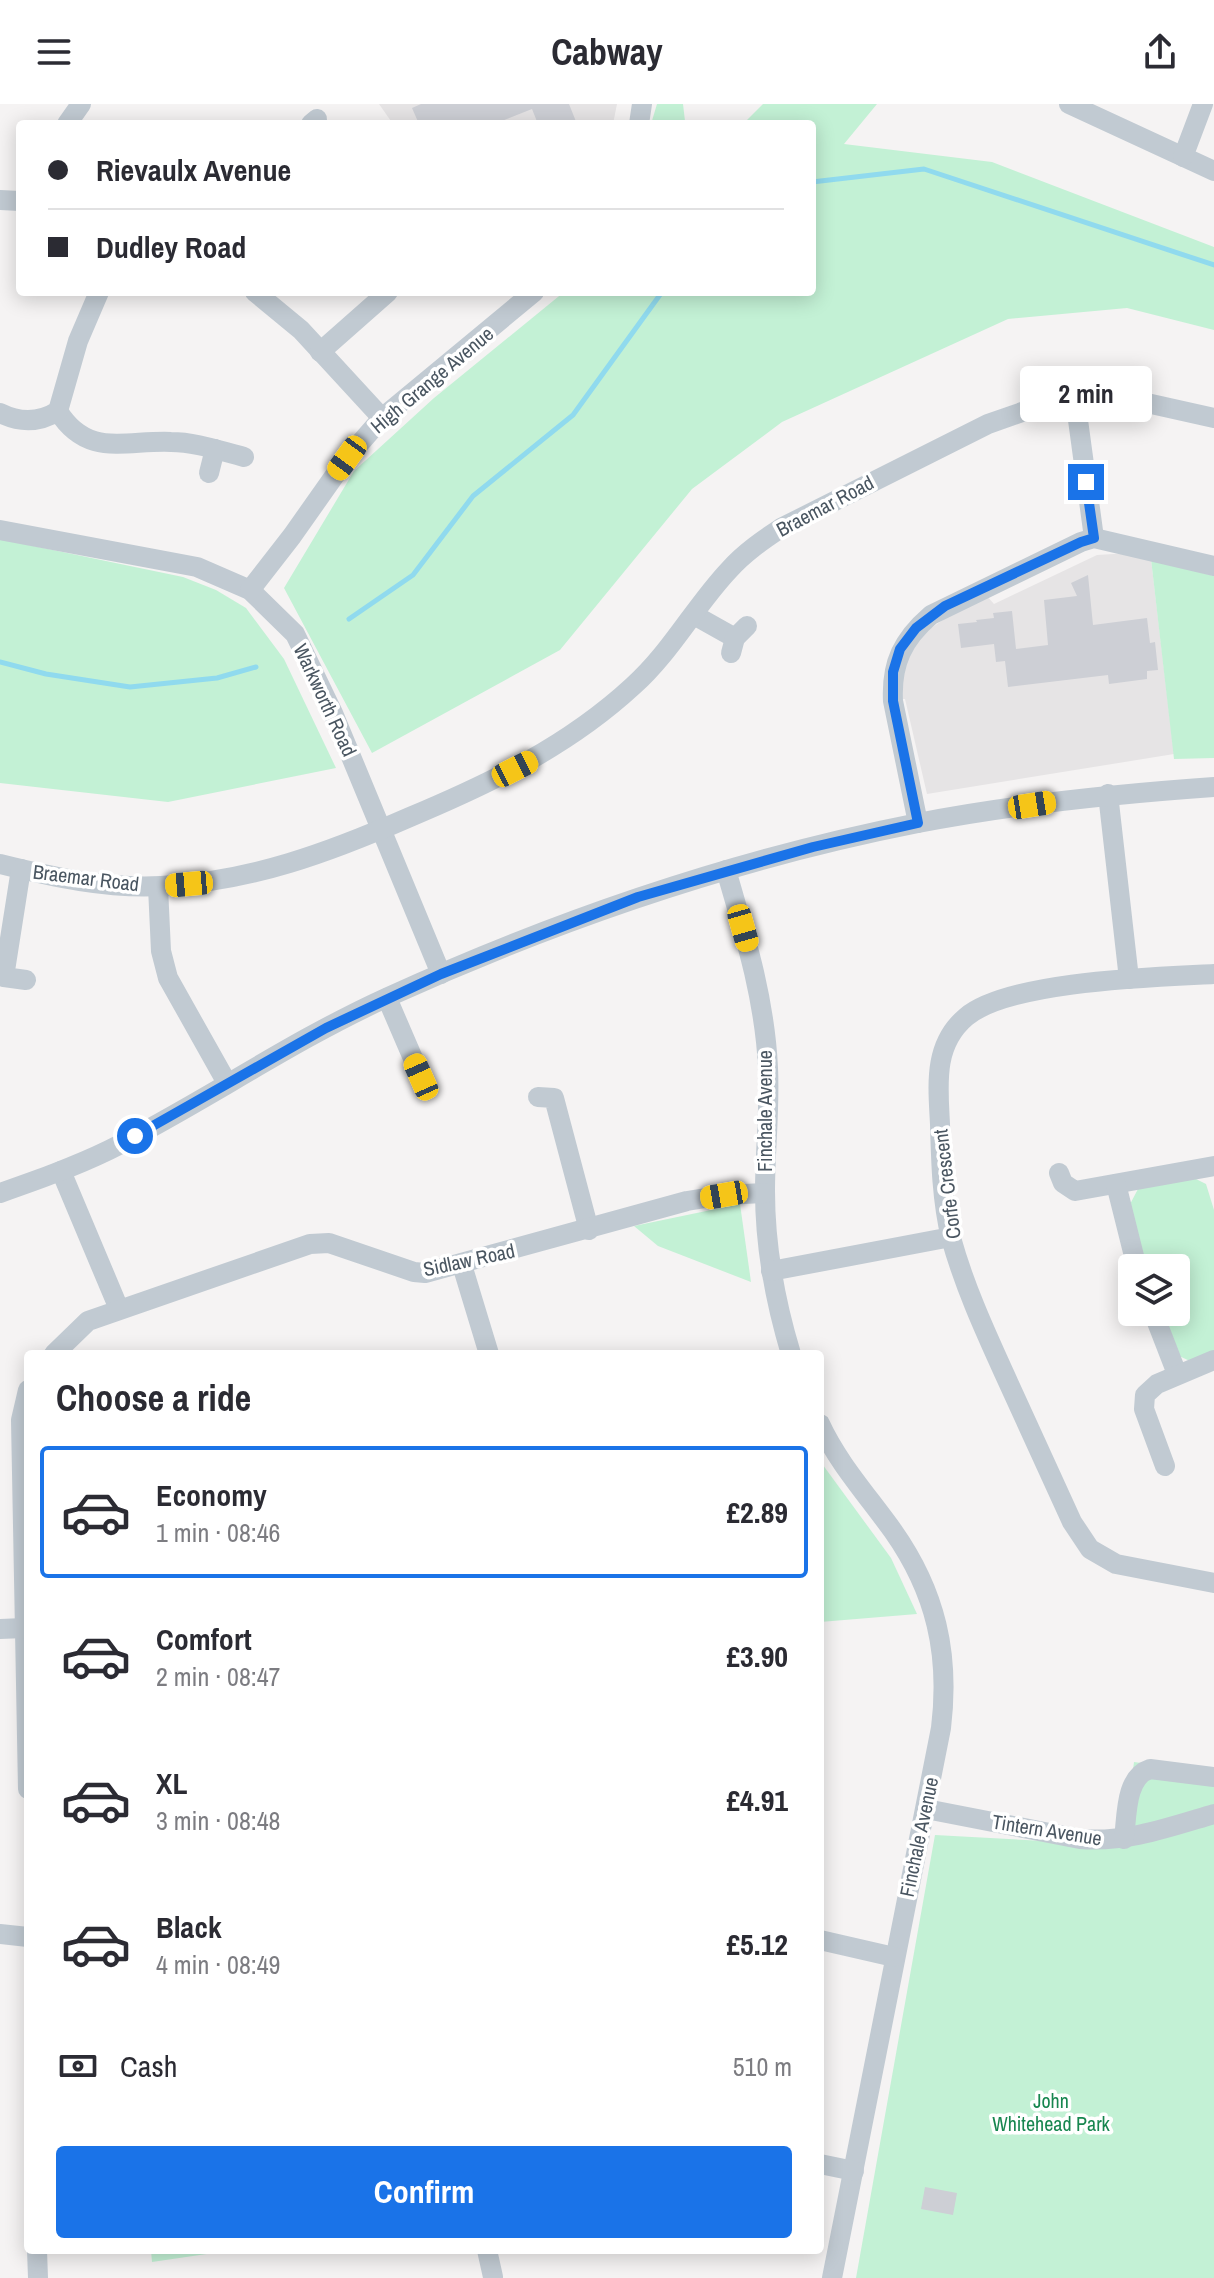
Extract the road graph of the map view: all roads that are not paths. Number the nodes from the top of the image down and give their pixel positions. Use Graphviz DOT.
graph roads {
  1 [pos="1069,104"];
  2 [pos="1203,104"];
  3 [pos="1183,157"];
  4 [pos="1214,171"];
  5 [pos="97,296"];
  6 [pos="260,296"];
  7 [pos="383,296"];
  8 [pos="529,296"];
  9 [pos="320,352"];
  10 [pos="1075,398"];
  11 [pos="58,411"];
  12 [pos="0,413"];
  13 [pos="382,418"];
  14 [pos="1214,418"];
  15 [pos="215,449"];
  16 [pos="244,457"];
  17 [pos="209,473"];
  18 [pos="0,530"];
  19 [pos="1094,538"];
  20 [pos="1214,566"];
  21 [pos="250,590"];
  22 [pos="694,615"];
  23 [pos="738,639"];
  24 [pos="1214,787"];
  25 [pos="1108,794"];
  26 [pos="918,823"];
  27 [pos="381,830"];
  28 [pos="0,864"];
  29 [pos="21,869"];
  30 [pos="726,870"];
  31 [pos="158,887"];
  32 [pos="441,974"];
  33 [pos="1214,974"];
  34 [pos="1129,979"];
  35 [pos="26,980"];
  36 [pos="387,998"];
  37 [pos="421,1077"];
  38 [pos="227,1083"];
  39 [pos="538,1097"];
  40 [pos="61,1171"];
  41 [pos="1212,1172"];
  42 [pos="1059,1173"];
  43 [pos="1116,1184"];
  44 [pos="0,1193"];
  45 [pos="765,1193"];
  46 [pos="589,1230"];
  47 [pos="951,1237"];
  48 [pos="1134,1254"];
  49 [pos="462,1265"];
  50 [pos="771,1271"];
  51 [pos="119,1309"];
  52 [pos="1158,1326"];
  53 [pos="58,1350"];
  54 [pos="488,1350"];
  55 [pos="790,1350"];
  56 [pos="1214,1360"];
  57 [pos="1177,1374"];
  58 [pos="24,1407"];
  59 [pos="824,1430"];
  60 [pos="1165,1466"];
  61 [pos="24,1511"];
  62 [pos="1214,1583"];
  63 [pos="24,1628"];
  64 [pos="0,1629"];
  65 [pos="1214,1777"];
  66 [pos="926,1809"];
  67 [pos="1214,1814"];
  68 [pos="1124,1839"];
  69 [pos="0,1934"];
  70 [pos="24,1937"];
  71 [pos="824,1941"];
  72 [pos="894,1957"];
  73 [pos="824,2165"];
  74 [pos="854,2171"];
  75 [pos="37,2254"];
  76 [pos="488,2254"];
  77 [pos="493,2277"];
  78 [pos="38,2278"];
  79 [pos="832,2278"];
  1 -- 3 [label="street"];
  2 -- 3 [label="street"];
  3 -- 4 [label="street"];
  5 -- 11 [label="street"];
  6 -- 9 [label="street"];
  7 -- 9 [label="street"];
  8 -- 13 [label="street, High Grange Avenue"];
  9 -- 13 [label="street"];
  10 -- 14 [label="street, Braemar Road"];
  10 -- 19 [label="street"];
  10 -- 22 [label="street, Braemar Road"];
  11 -- 12 [label="street"];
  11 -- 15 [label="street"];
  13 -- 21 [label="street, High Grange Avenue"];
  15 -- 16 [label="street"];
  15 -- 17 [label="street"];
  18 -- 21 [label="street, Warkworth Road"];
  19 -- 20 [label="street"];
  19 -- 26 [label="street"];
  21 -- 27 [label="street, Warkworth Road"];
  22 -- 23 [label="street"];
  22 -- 27 [label="street, Braemar Road"];
  24 -- 25 [label="street"];
  25 -- 26 [label="street"];
  25 -- 34 [label="street"];
  26 -- 30 [label="street"];
  27 -- 31 [label="street, Braemar Road"];
  27 -- 32 [label="street, Warkworth Road"];
  28 -- 29 [label="street, Braemar Road"];
  29 -- 31 [label="street, Braemar Road"];
  29 -- 35 [label="street"];
  30 -- 32 [label="street"];
  30 -- 45 [label="street, Finchale Avenue"];
  31 -- 38 [label="street"];
  32 -- 36 [label="street"];
  33 -- 34 [label="street, Corfe Crescent"];
  34 -- 47 [label="street, Corfe Crescent"];
  36 -- 37 [label="street"];
  36 -- 38 [label="street"];
  38 -- 40 [label="street"];
  39 -- 46 [label="street"];
  40 -- 44 [label="street"];
  40 -- 51 [label="street"];
  41 -- 43 [label="street"];
  42 -- 43 [label="street"];
  43 -- 48 [label="street"];
  45 -- 46 [label="street, Sidlaw Road"];
  45 -- 50 [label="street, Finchale Avenue"];
  46 -- 49 [label="street, Sidlaw Road"];
  47 -- 50 [label="street"];
  47 -- 62 [label="street, Corfe Crescent"];
  49 -- 51 [label="street, Sidlaw Road"];
  49 -- 54 [label="street"];
  50 -- 55 [label="street, Finchale Avenue"];
  51 -- 53 [label="street, Sidlaw Road"];
  52 -- 57 [label="street"];
  56 -- 57 [label="street"];
  57 -- 60 [label="street"];
  58 -- 61 [label="street"];
  59 -- 66 [label="street, Finchale Avenue"];
  63 -- 64 [label="street"];
  65 -- 68 [label="street"];
  66 -- 68 [label="street, Tintern Avenue"];
  66 -- 72 [label="street, Finchale Avenue"];
  67 -- 68 [label="street, Tintern Avenue"];
  69 -- 70 [label="street"];
  71 -- 72 [label="street"];
  72 -- 74 [label="street, Finchale Avenue"];
  73 -- 74 [label="street"];
  74 -- 79 [label="street, Finchale Avenue"];
  75 -- 78 [label="street"];
  76 -- 77 [label="street"];
}
